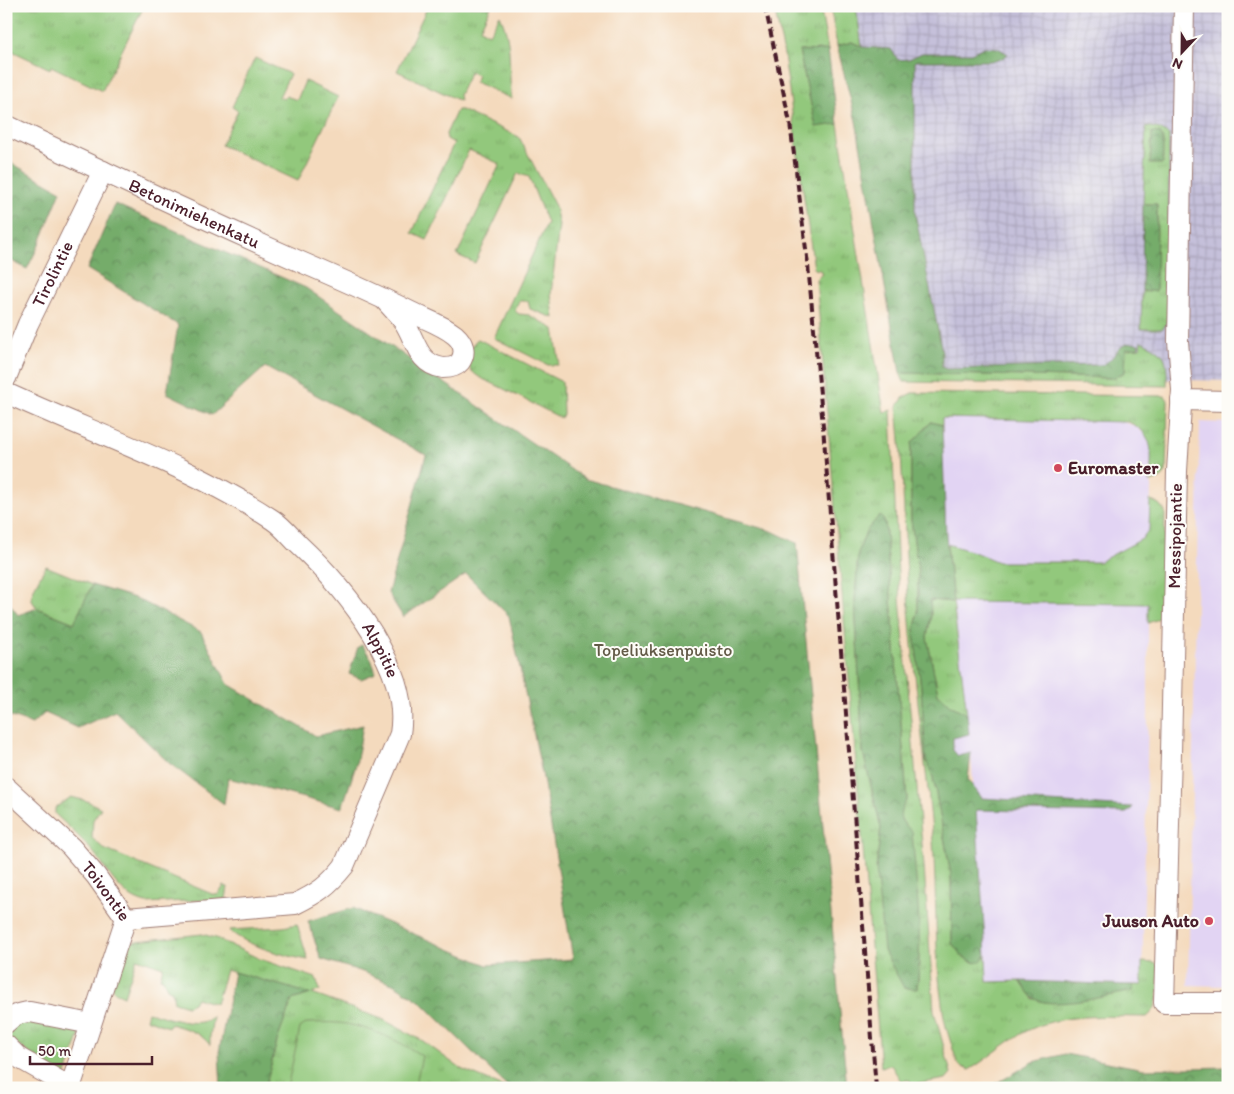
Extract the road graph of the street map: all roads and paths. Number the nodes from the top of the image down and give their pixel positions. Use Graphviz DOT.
graph roads {
  1 [pos="1184,6"];
  2 [pos="6,125"];
  3 [pos="103,171"];
  4 [pos="384,299"];
  5 [pos="6,378"];
  6 [pos="6,394"];
  7 [pos="1181,400"];
  8 [pos="1228,401"];
  9 [pos="6,787"];
  10 [pos="126,918"];
  11 [pos="1228,1003"];
  12 [pos="6,1023"];
  13 [pos="91,1024"];
  14 [pos="6,1045"];
  15 [pos="70,1087"];
  1 -- 7 [label="street, Messipojantie"];
  2 -- 3 [label="street, Betonimiehenkatu"];
  3 -- 4 [label="street, Betonimiehenkatu"];
  3 -- 5 [label="street, Tirolintie"];
  6 -- 10 [label="street, Alppitie"];
  7 -- 8 [label="street"];
  7 -- 11 [label="street, Messipojantie"];
  9 -- 10 [label="street, Toivontie"];
  10 -- 13 [label="street, Toivontie"];
  12 -- 13 [label="street"];
  13 -- 15 [label="street, Toivontie"];
  14 -- 15 [label="street, Toivontie"];
}
